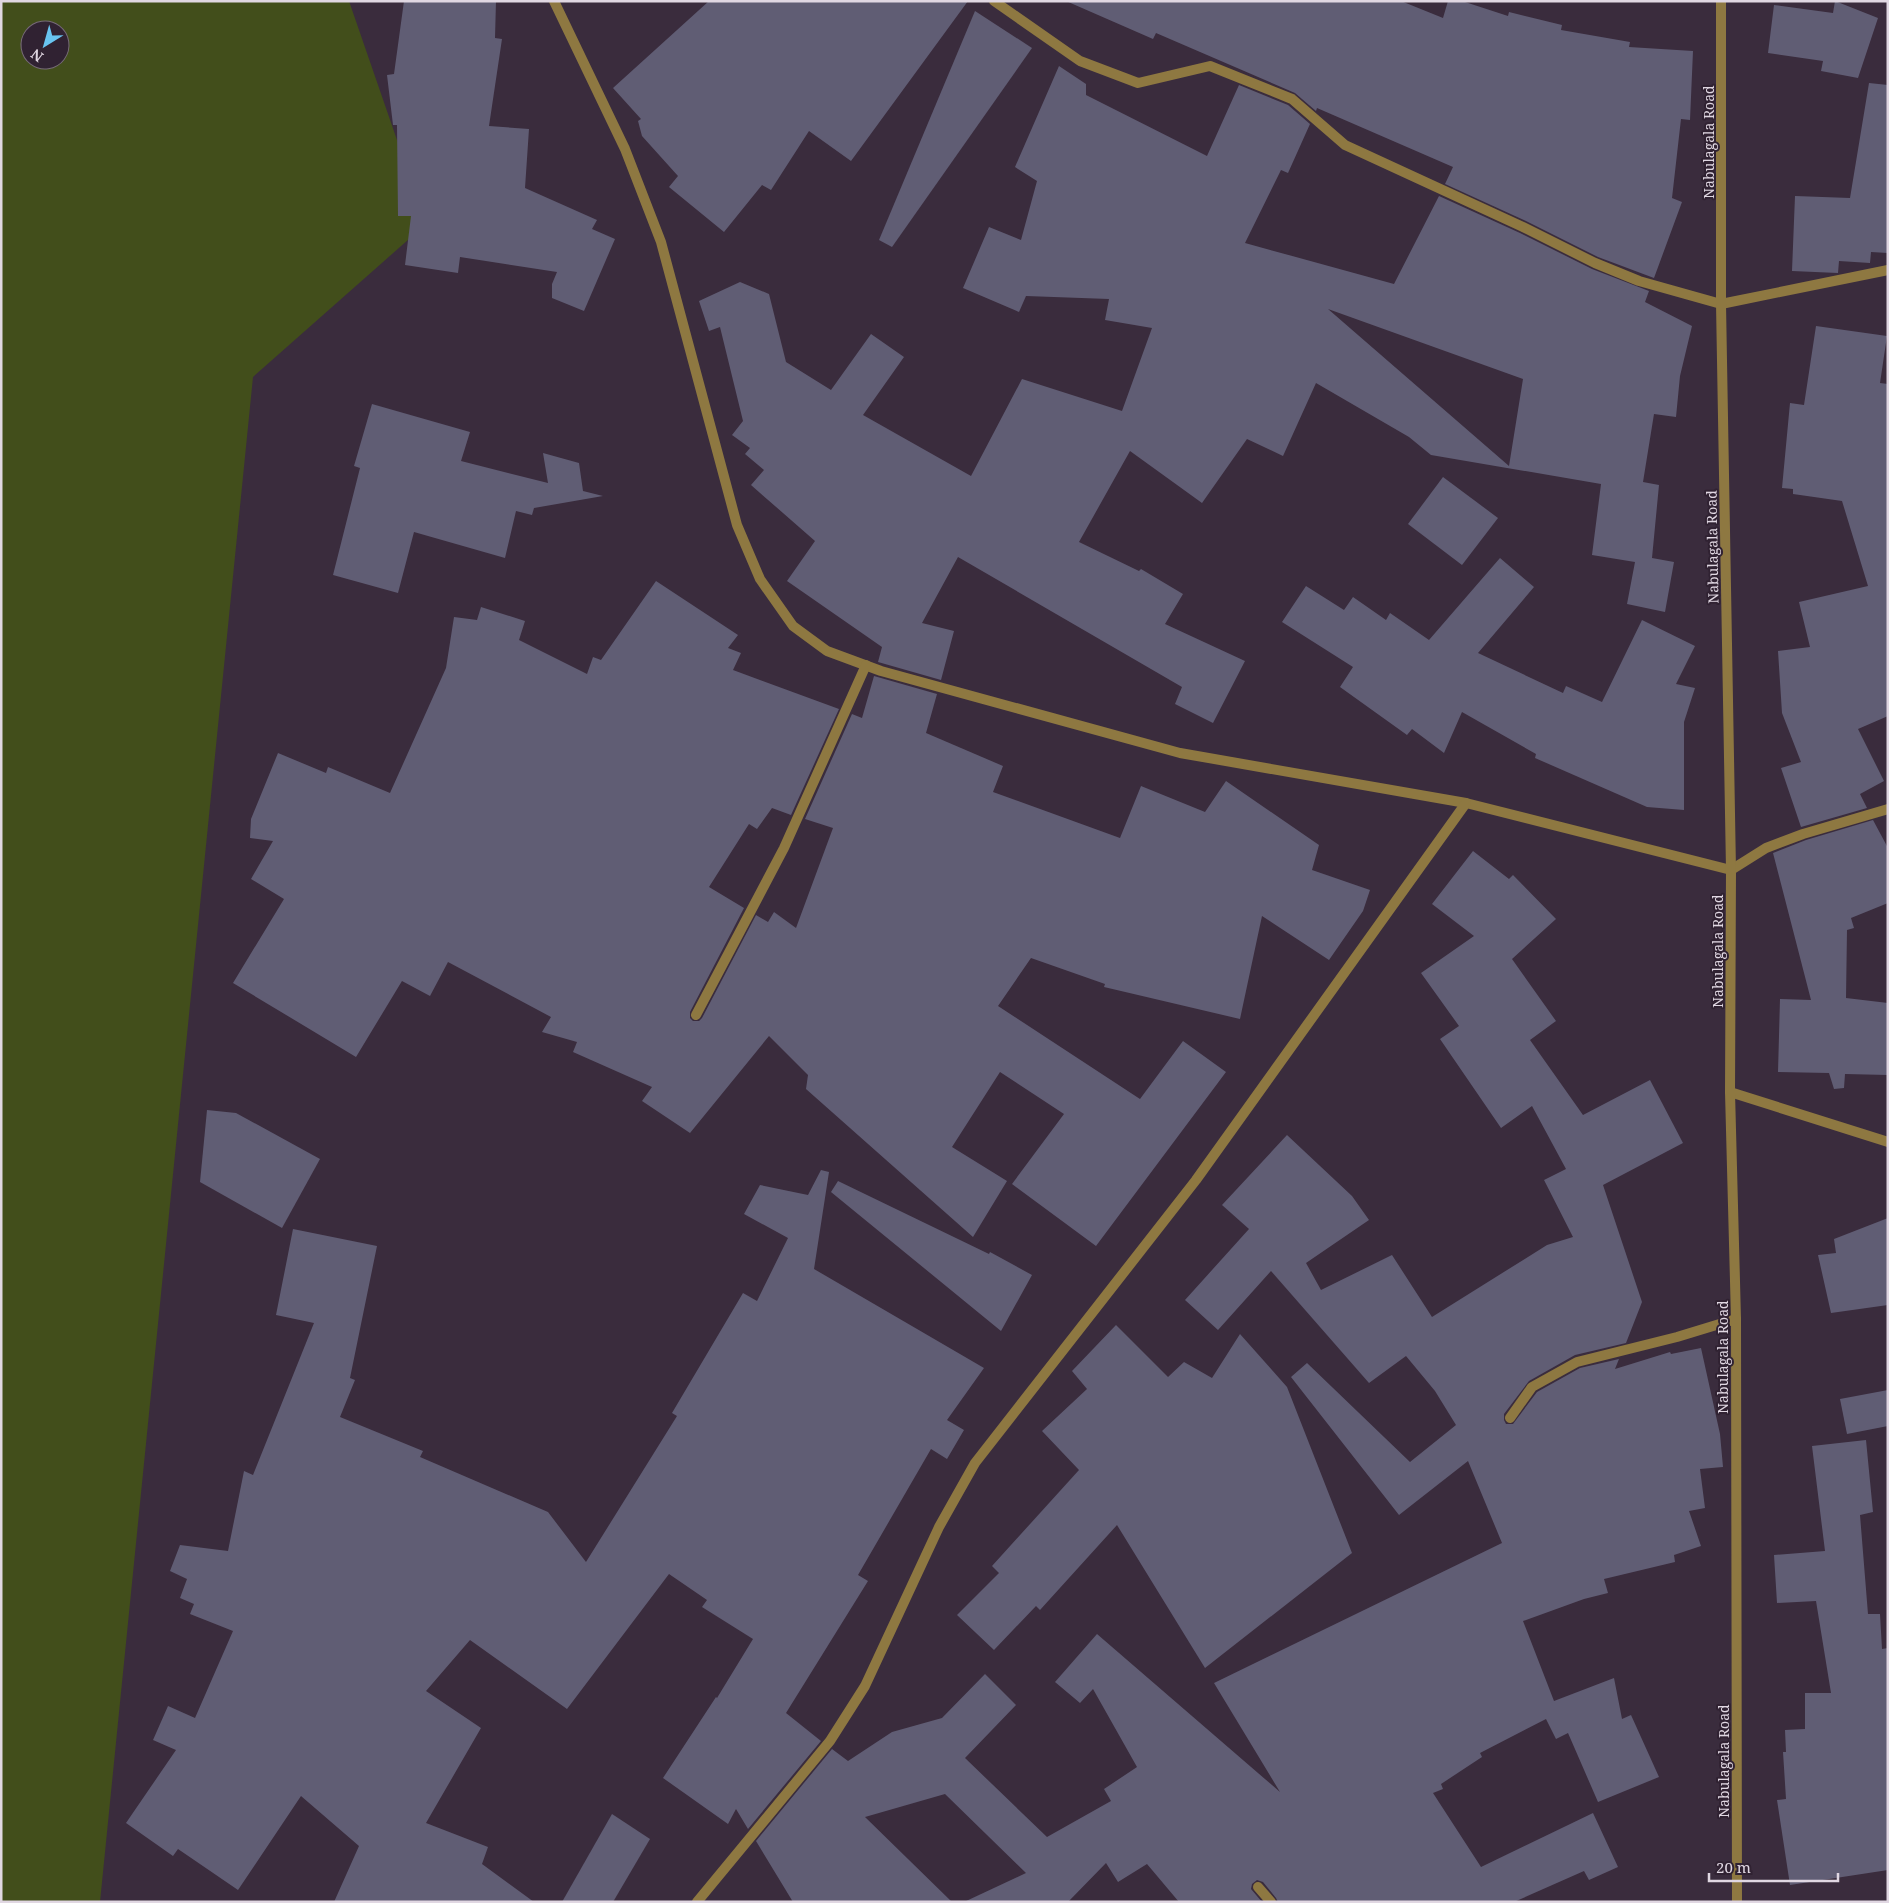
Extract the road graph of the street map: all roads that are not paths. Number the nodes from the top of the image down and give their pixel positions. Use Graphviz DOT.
graph roads {
  1 [pos="554,1"];
  2 [pos="994,1"];
  3 [pos="1721,1"];
  4 [pos="1888,270"];
  5 [pos="1721,304"];
  6 [pos="866,665"];
  7 [pos="1466,803"];
  8 [pos="1888,809"];
  9 [pos="1732,870"];
  10 [pos="696,1015"];
  11 [pos="1730,1092"];
  12 [pos="1888,1142"];
  13 [pos="1736,1319"];
  14 [pos="1510,1418"];
  15 [pos="1258,1887"];
  16 [pos="697,1902"];
  17 [pos="1271,1902"];
  18 [pos="1737,1902"];
  1 -- 6 [label="street"];
  2 -- 5 [label="street"];
  3 -- 5 [label="street, Nabulagala Road"];
  4 -- 5 [label="street"];
  5 -- 9 [label="street, Nabulagala Road"];
  6 -- 7 [label="street"];
  6 -- 10 [label="street"];
  7 -- 9 [label="street"];
  7 -- 16 [label="street"];
  8 -- 9 [label="street"];
  9 -- 11 [label="street, Nabulagala Road"];
  11 -- 12 [label="street"];
  11 -- 13 [label="street, Nabulagala Road"];
  13 -- 14 [label="street"];
  13 -- 18 [label="street, Nabulagala Road"];
  15 -- 17 [label="street"];
}
